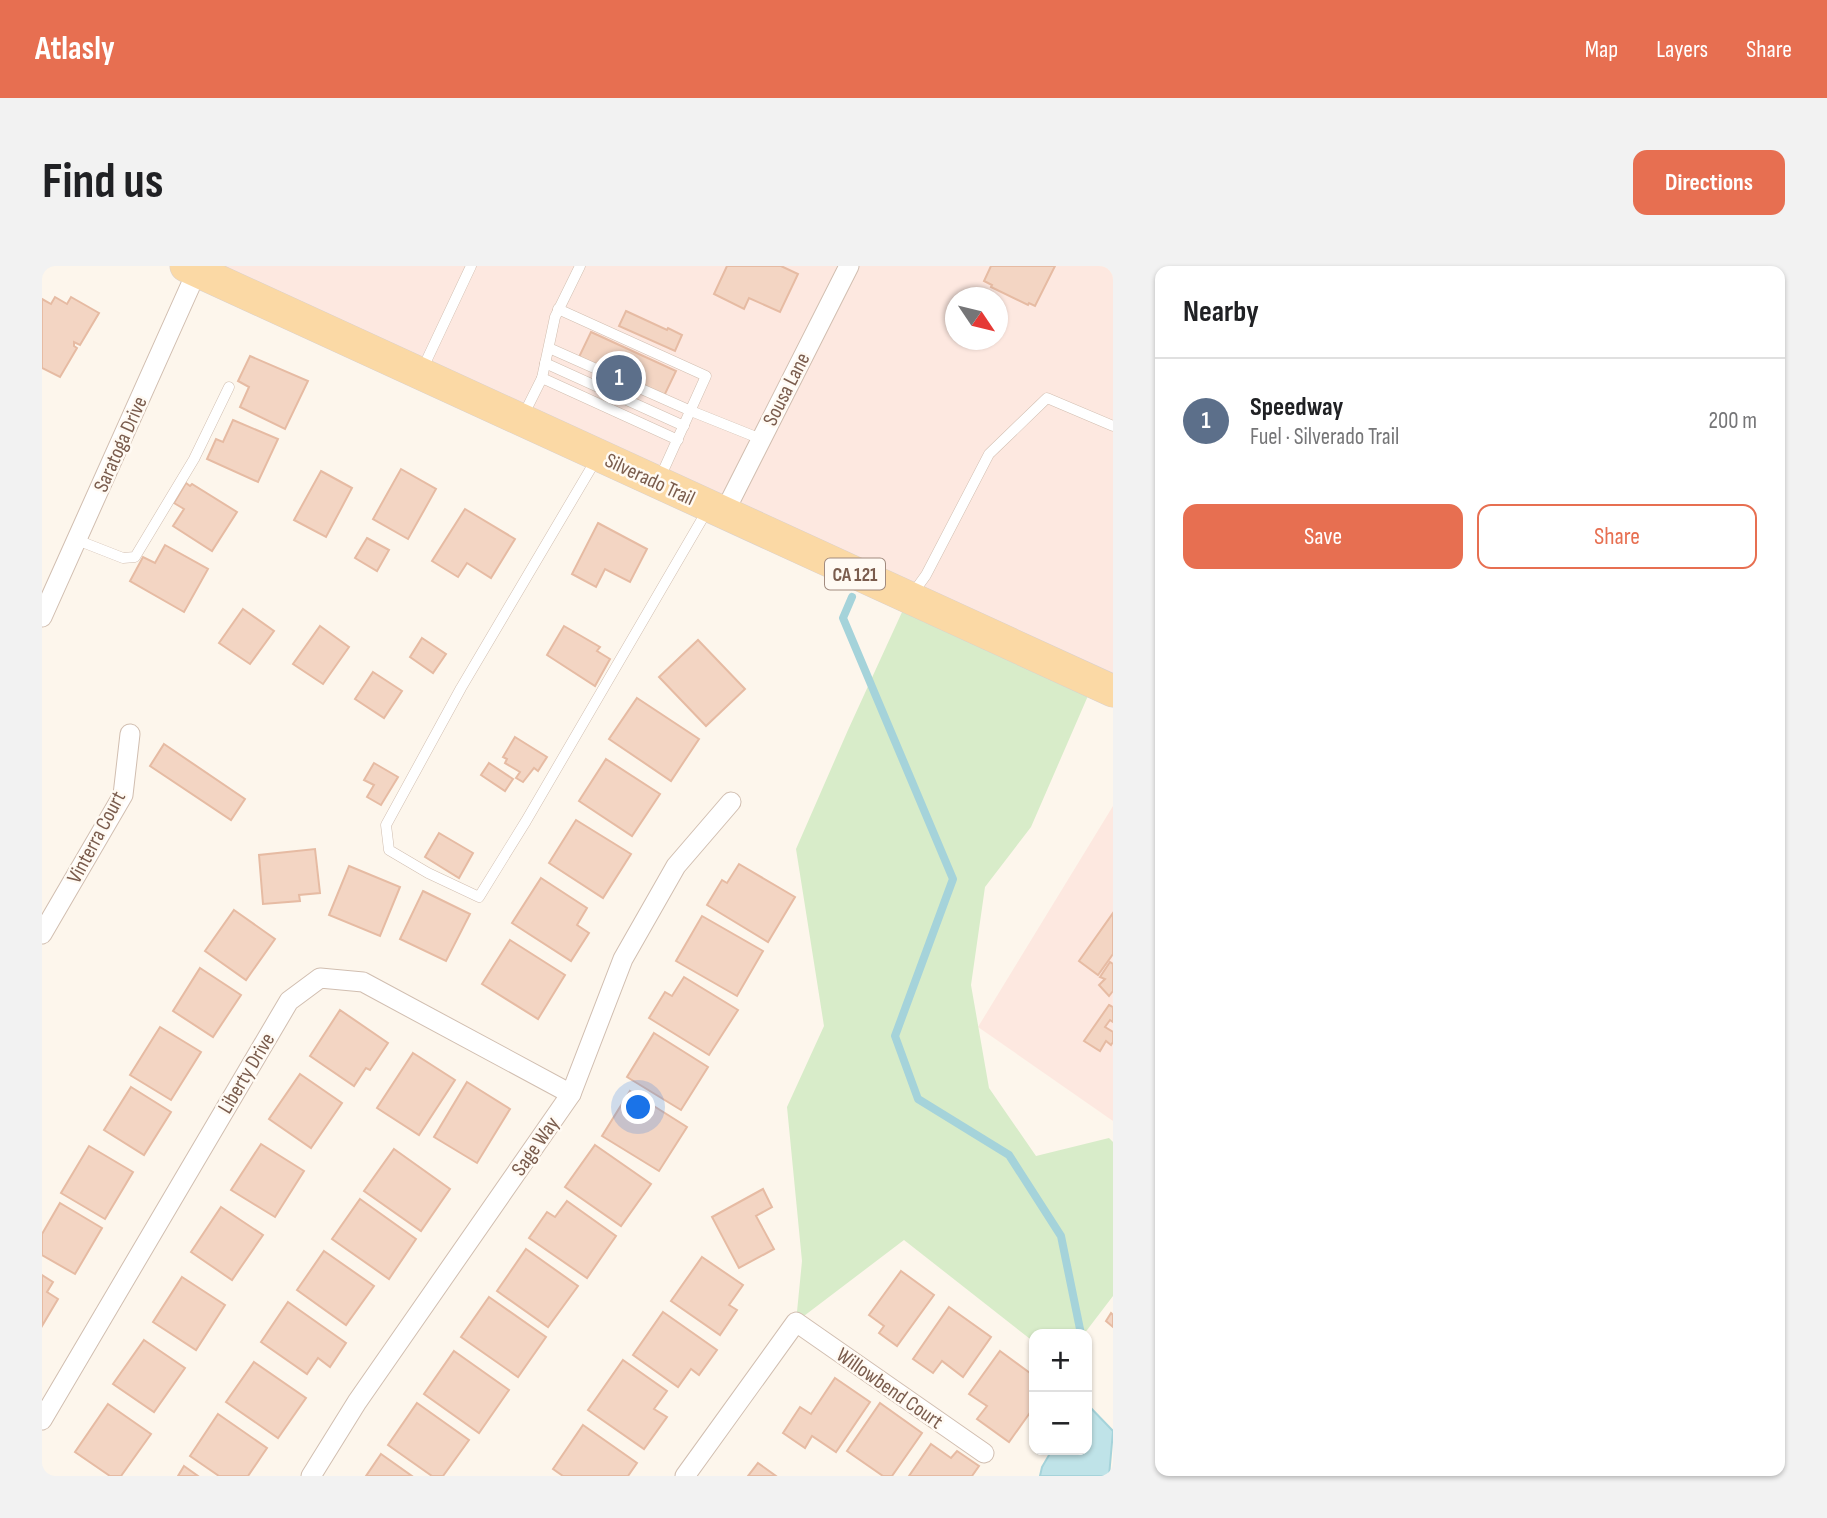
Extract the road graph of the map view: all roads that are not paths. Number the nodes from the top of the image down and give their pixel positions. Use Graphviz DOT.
graph roads {
  1 [pos="471,266"];
  2 [pos="580,266"];
  3 [pos="849,266"];
  4 [pos="192,269"];
  5 [pos="558,309"];
  6 [pos="549,348"];
  7 [pos="545,363"];
  8 [pos="421,373"];
  9 [pos="542,378"];
  10 [pos="229,387"];
  11 [pos="691,411"];
  12 [pos="521,419"];
  13 [pos="684,426"];
  14 [pos="1113,426"];
  15 [pos="761,439"];
  16 [pos="678,440"];
  17 [pos="599,455"];
  18 [pos="658,483"];
  19 [pos="717,510"];
  20 [pos="77,540"];
  21 [pos="908,599"];
  22 [pos="42,617"];
  23 [pos="1113,691"];
  24 [pos="130,734"];
  25 [pos="731,802"];
  26 [pos="42,934"];
  27 [pos="571,1094"];
  28 [pos="42,1420"];
  29 [pos="984,1453"];
  30 [pos="312,1476"];
  31 [pos="685,1476"];
  1 -- 8 [label="lane"];
  2 -- 5 [label="lane"];
  3 -- 15 [label="street, Sousa Lane"];
  4 -- 8 [label="main road, Silverado Trail / CA 121"];
  4 -- 20 [label="street, Saratoga Drive"];
  5 -- 6 [label="lane"];
  5 -- 11 [label="lane"];
  6 -- 7 [label="lane"];
  6 -- 11 [label="lane"];
  7 -- 9 [label="lane"];
  7 -- 13 [label="lane"];
  8 -- 12 [label="main road, Silverado Trail / CA 121"];
  9 -- 12 [label="lane"];
  9 -- 16 [label="lane"];
  10 -- 20 [label="lane"];
  11 -- 13 [label="lane"];
  11 -- 15 [label="lane"];
  12 -- 17 [label="main road, Silverado Trail / CA 121"];
  13 -- 16 [label="lane"];
  14 -- 21 [label="lane"];
  15 -- 19 [label="street, Sousa Lane"];
  16 -- 18 [label="lane"];
  17 -- 18 [label="main road, Silverado Trail / CA 121"];
  17 -- 19 [label="lane"];
  18 -- 19 [label="main road, Silverado Trail / CA 121"];
  19 -- 21 [label="main road, Silverado Trail / CA 121"];
  20 -- 22 [label="street, Saratoga Drive"];
  21 -- 23 [label="main road, Silverado Trail / CA 121"];
  24 -- 26 [label="street, Vinterra Court"];
  25 -- 27 [label="street, Sage Way"];
  27 -- 28 [label="street, Liberty Drive"];
  27 -- 30 [label="street, Sage Way"];
  29 -- 31 [label="street, Willowbend Court"];
}
